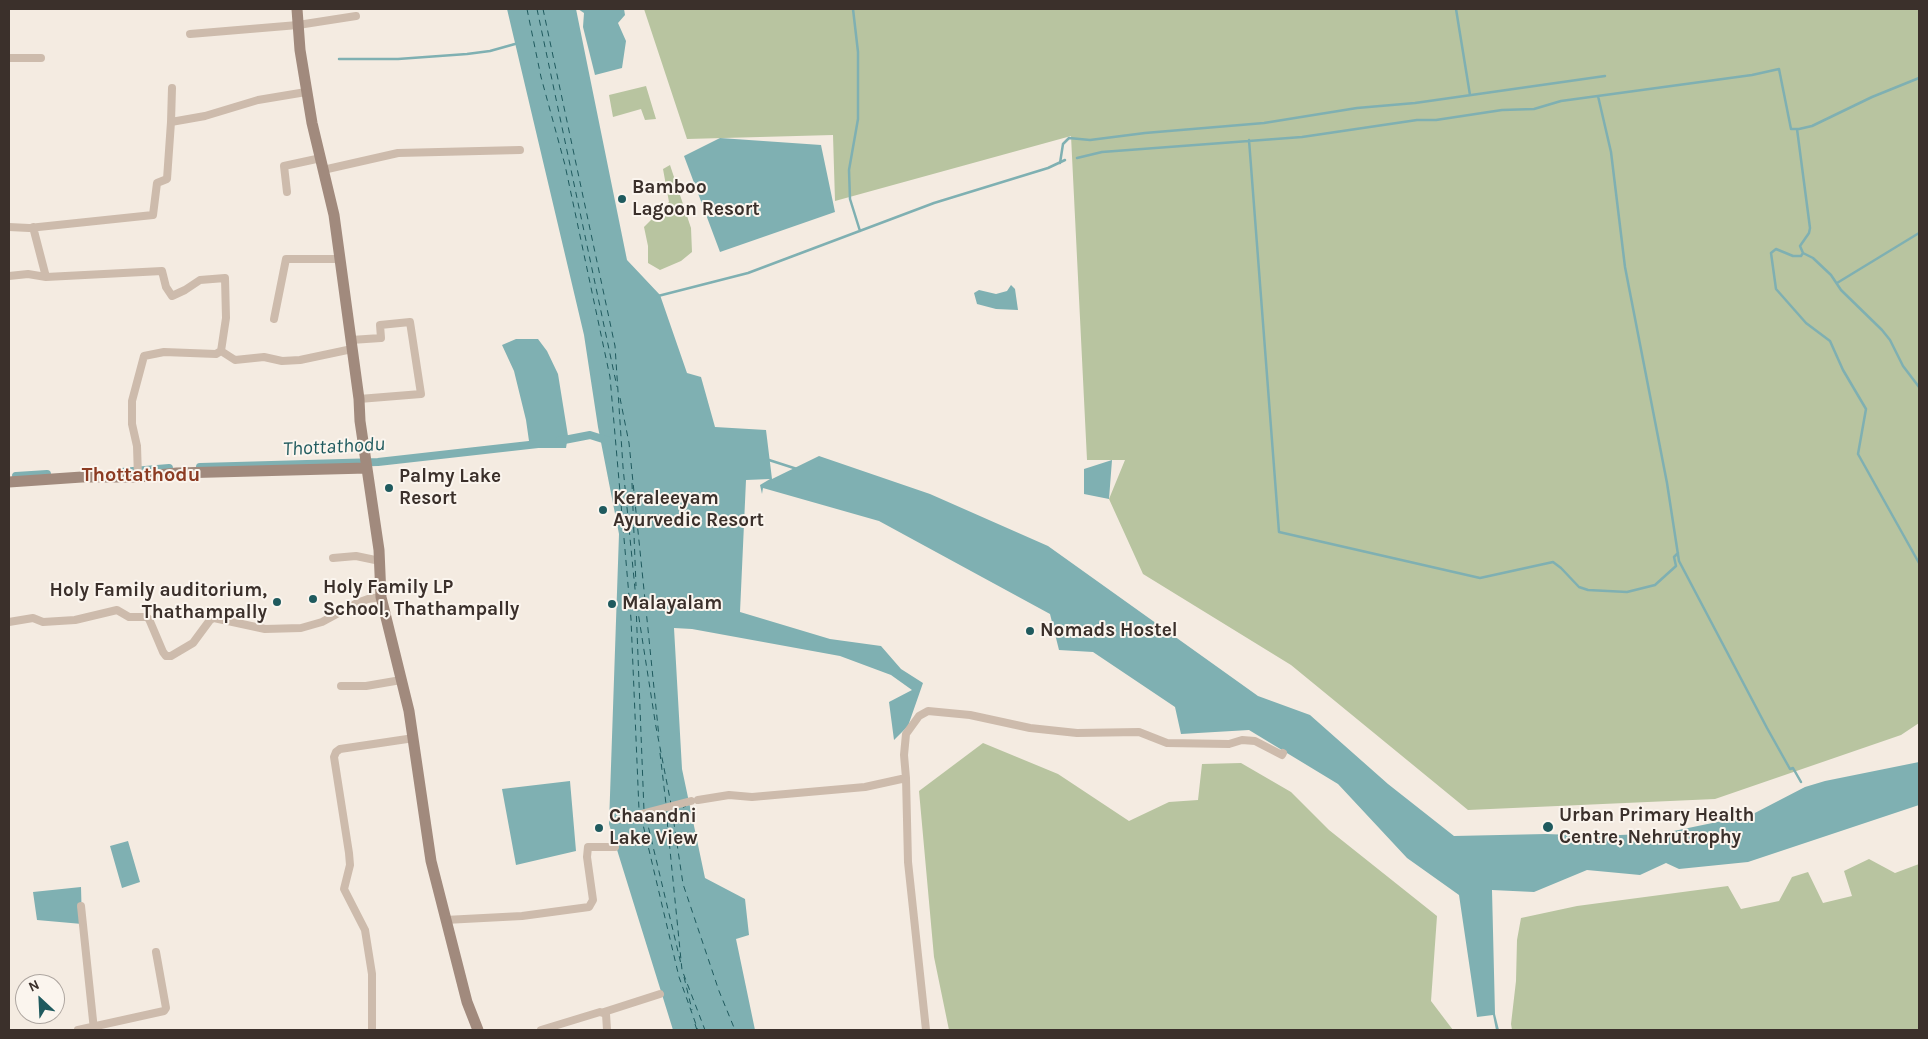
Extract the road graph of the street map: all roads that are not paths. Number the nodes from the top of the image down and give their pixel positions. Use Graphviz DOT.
graph roads {
  1 [pos="297,9"];
  2 [pos="356,16"];
  3 [pos="298,24"];
  4 [pos="190,34"];
  5 [pos="9,58"];
  6 [pos="41,58"];
  7 [pos="172,88"];
  8 [pos="306,92"];
  9 [pos="171,122"];
  10 [pos="520,150"];
  11 [pos="321,158"];
  12 [pos="323,170"];
  13 [pos="287,192"];
  14 [pos="9,227"];
  15 [pos="33,227"];
  16 [pos="340,258"];
  17 [pos="9,276"];
  18 [pos="46,276"];
  19 [pos="274,319"];
  20 [pos="352,344"];
  21 [pos="221,351"];
  22 [pos="359,399"];
  23 [pos="367,464"];
  24 [pos="138,473"];
  25 [pos="9,482"];
  26 [pos="333,558"];
  27 [pos="380,561"];
  28 [pos="381,597"];
  29 [pos="9,622"];
  30 [pos="401,680"];
  31 [pos="341,686"];
  32 [pos="414,738"];
  33 [pos="1283,753"];
  34 [pos="906,778"];
  35 [pos="622,819"];
  36 [pos="615,847"];
  37 [pos="81,906"];
  38 [pos="446,920"];
  39 [pos="156,952"];
  40 [pos="660,994"];
  41 [pos="604,1012"];
  42 [pos="94,1028"];
  43 [pos="78,1030"];
  44 [pos="372,1030"];
  45 [pos="478,1030"];
  46 [pos="541,1030"];
  47 [pos="607,1030"];
  48 [pos="926,1030"];
  1 -- 3 [label="main road"];
  2 -- 3 [label="street"];
  3 -- 4 [label="street"];
  3 -- 8 [label="main road"];
  5 -- 6 [label="street"];
  7 -- 9 [label="street"];
  8 -- 9 [label="street"];
  8 -- 11 [label="main road"];
  9 -- 15 [label="street"];
  10 -- 12 [label="street"];
  11 -- 12 [label="main road"];
  11 -- 13 [label="street"];
  12 -- 16 [label="main road"];
  14 -- 15 [label="street"];
  15 -- 18 [label="street"];
  16 -- 19 [label="street"];
  16 -- 20 [label="main road"];
  17 -- 18 [label="street"];
  18 -- 21 [label="street"];
  20 -- 21 [label="street"];
  20 -- 22 [label="main road"];
  20 -- 22 [label="street"];
  21 -- 24 [label="street"];
  22 -- 23 [label="main road"];
  23 -- 24 [label="main road"];
  23 -- 27 [label="main road"];
  24 -- 25 [label="main road"];
  26 -- 27 [label="street"];
  27 -- 28 [label="main road"];
  28 -- 29 [label="street"];
  28 -- 30 [label="main road"];
  30 -- 31 [label="street"];
  30 -- 32 [label="main road"];
  32 -- 38 [label="main road"];
  32 -- 44 [label="street"];
  33 -- 34 [label="street"];
  34 -- 35 [label="street"];
  34 -- 48 [label="street"];
  36 -- 38 [label="street"];
  37 -- 42 [label="street"];
  38 -- 45 [label="main road"];
  39 -- 42 [label="street"];
  40 -- 41 [label="street"];
  41 -- 46 [label="street"];
  41 -- 47 [label="street"];
  42 -- 43 [label="street"];
}
